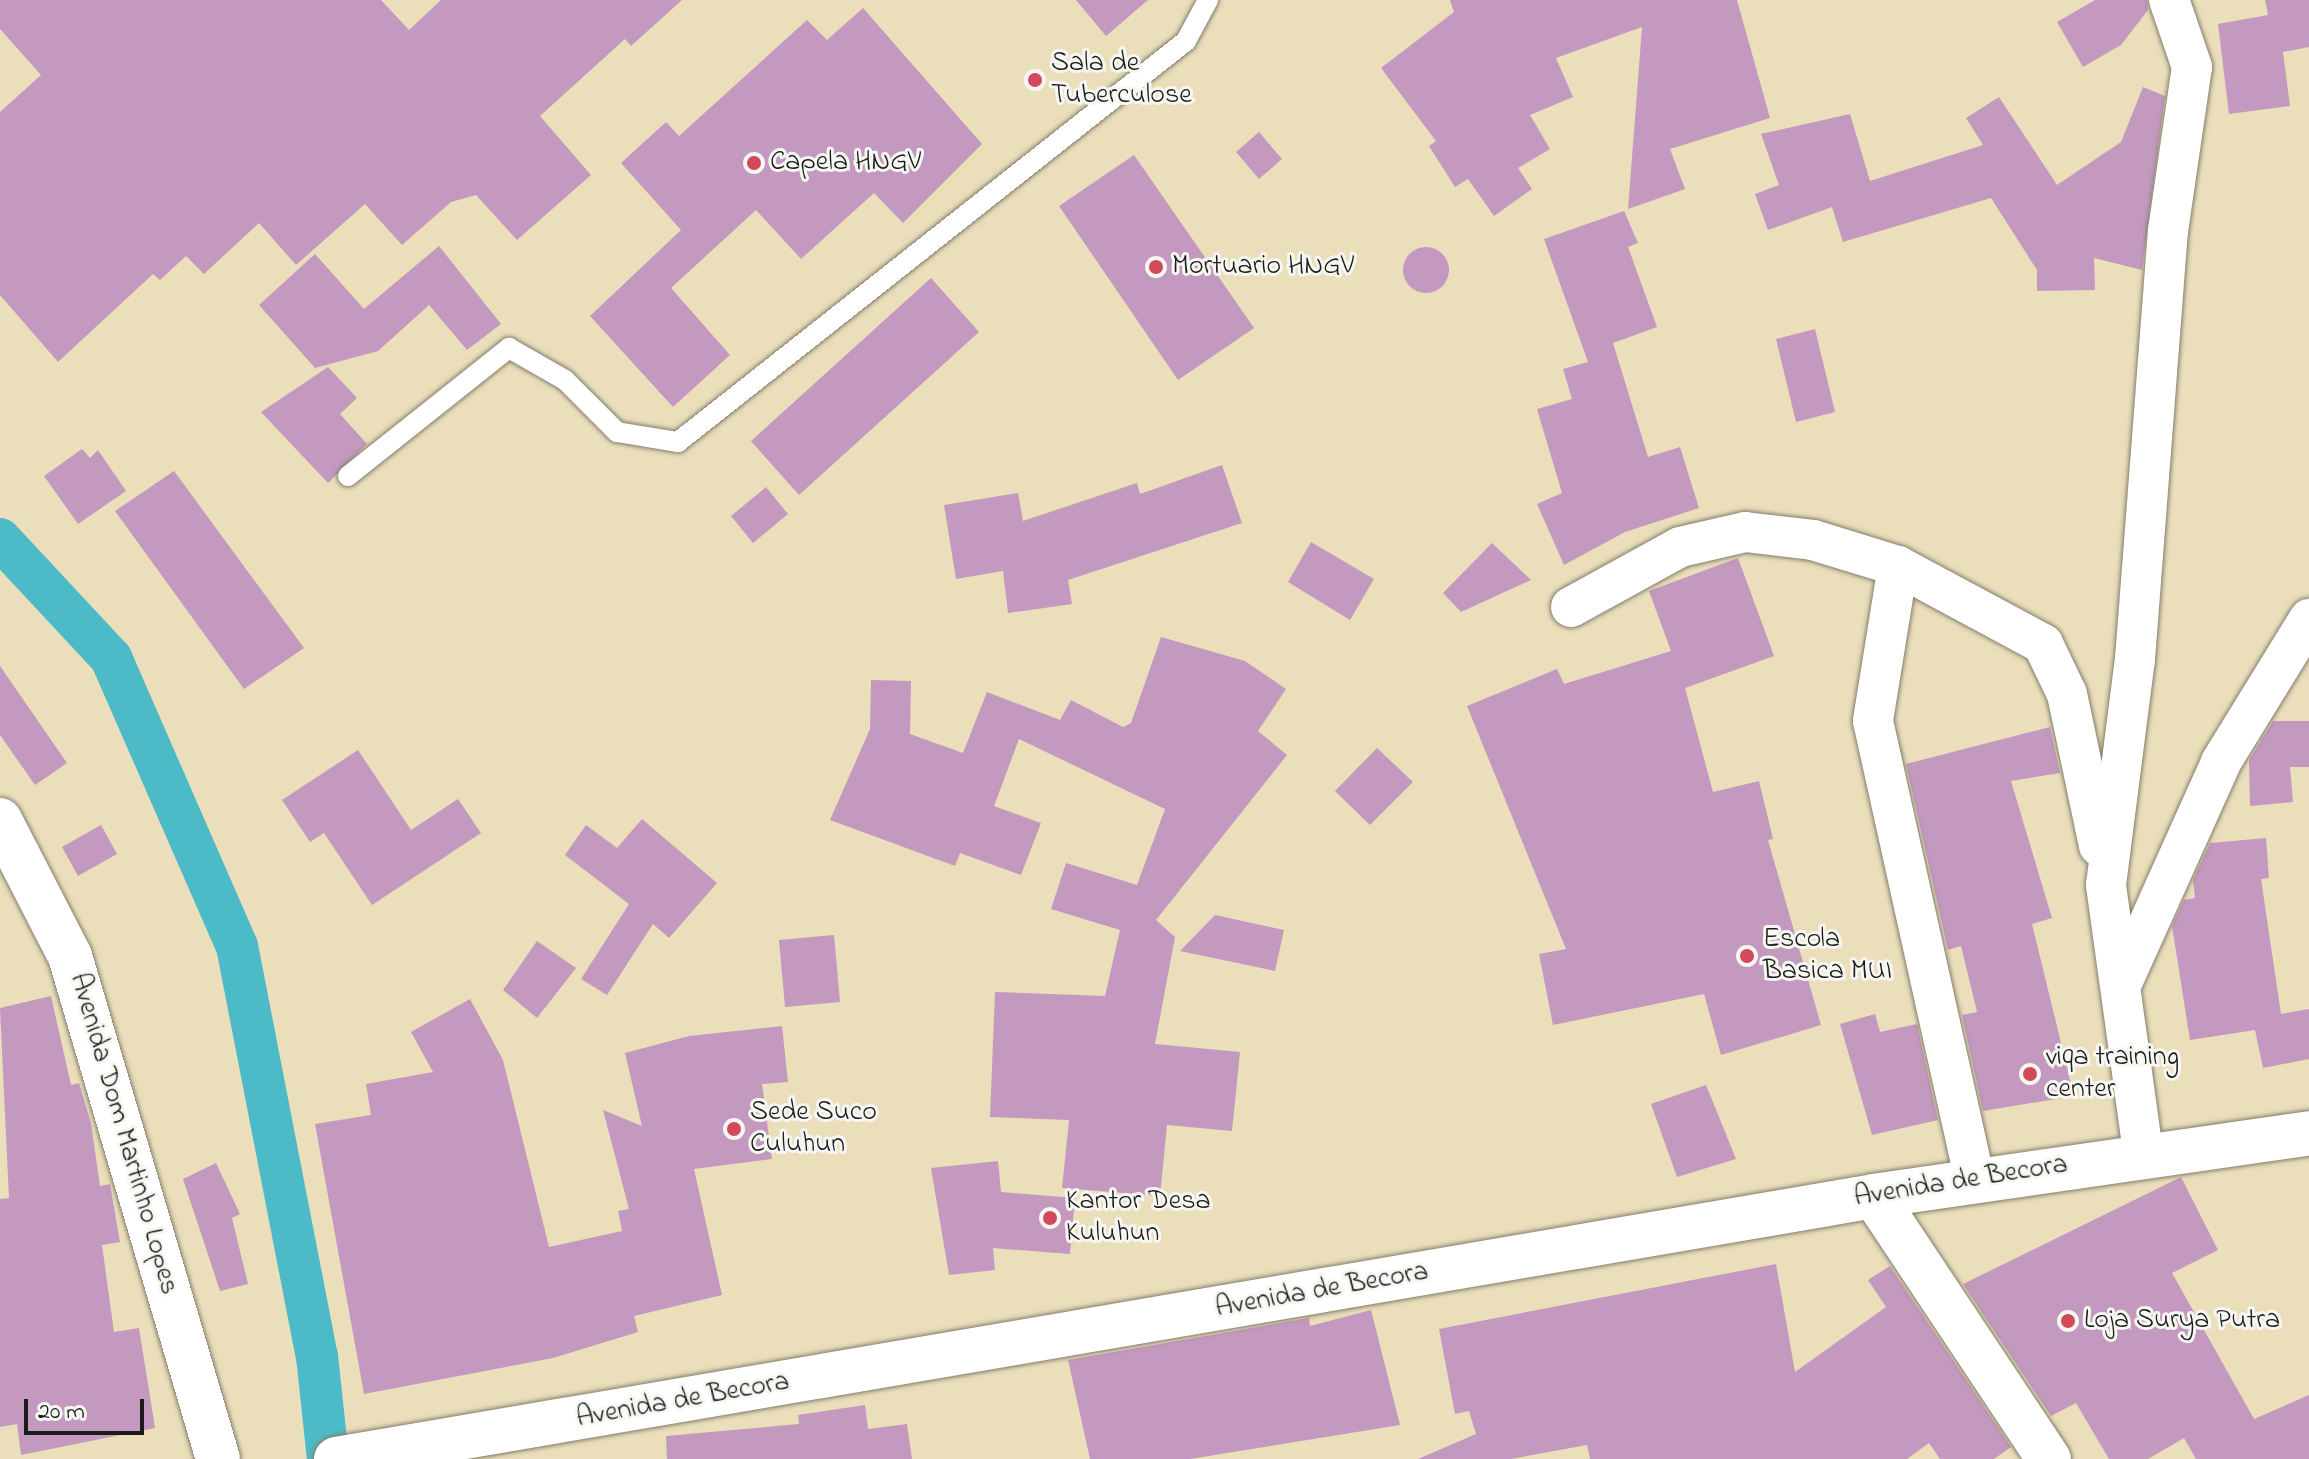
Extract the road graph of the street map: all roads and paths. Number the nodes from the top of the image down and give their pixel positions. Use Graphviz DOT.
graph roads {
  1 [pos="1208,0"];
  2 [pos="2169,0"];
  3 [pos="348,476"];
  4 [pos="1898,566"];
  5 [pos="1571,607"];
  6 [pos="2309,619"];
  7 [pos="0,820"];
  8 [pos="2106,885"];
  9 [pos="2120,988"];
  10 [pos="2309,1133"];
  11 [pos="2143,1152"];
  12 [pos="1975,1180"];
  13 [pos="1874,1196"];
  14 [pos="362,1457"];
  15 [pos="218,1459"];
  16 [pos="2049,1459"];
  1 -- 3 [label="lane"];
  2 -- 8 [label="street"];
  4 -- 5 [label="street"];
  4 -- 8 [label="street"];
  4 -- 12 [label="street"];
  6 -- 9 [label="street"];
  7 -- 15 [label="main road, Avenida Dom Martinho Lopes"];
  8 -- 9 [label="street"];
  9 -- 11 [label="street"];
  10 -- 11 [label="main road, Avenida de Becora"];
  11 -- 12 [label="main road, Avenida de Becora"];
  12 -- 13 [label="main road, Avenida de Becora"];
  13 -- 14 [label="main road, Avenida de Becora"];
  13 -- 16 [label="main road"];
}
